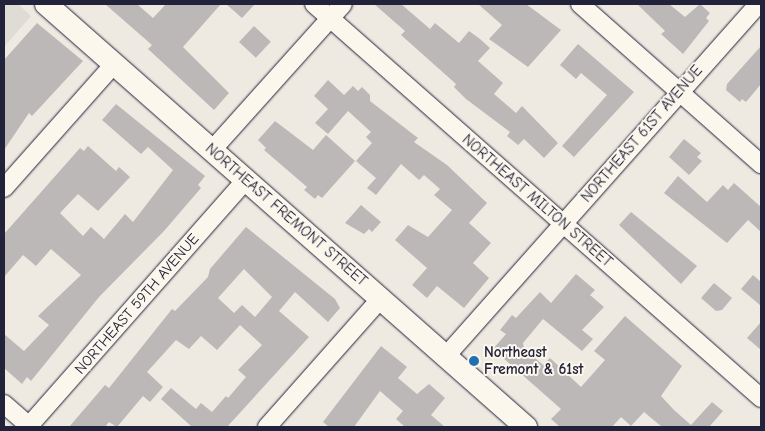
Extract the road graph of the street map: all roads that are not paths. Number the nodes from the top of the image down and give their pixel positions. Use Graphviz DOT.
graph roads {
  1 [pos="46,4"];
  2 [pos="314,4"];
  3 [pos="343,4"];
  4 [pos="580,4"];
  5 [pos="759,4"];
  6 [pos="329,17"];
  7 [pos="114,64"];
  8 [pos="680,92"];
  9 [pos="212,150"];
  10 [pos="761,164"];
  11 [pos="246,180"];
  12 [pos="4,188"];
  13 [pos="563,225"];
  14 [pos="381,298"];
  15 [pos="446,356"];
  16 [pos="761,398"];
  17 [pos="4,404"];
  18 [pos="514,423"];
  19 [pos="29,427"];
  20 [pos="267,427"];
  1 -- 7 [label="main road, NORTHEAST FREMONT STREET"];
  2 -- 6 [label="street, NORTHEAST MILTON STREET"];
  3 -- 6 [label="street"];
  4 -- 8 [label="street"];
  5 -- 8 [label="street, NORTHEAST 61ST AVENUE"];
  6 -- 9 [label="street"];
  6 -- 13 [label="street, NORTHEAST MILTON STREET"];
  7 -- 9 [label="main road, NORTHEAST FREMONT STREET"];
  7 -- 12 [label="street"];
  8 -- 10 [label="street"];
  8 -- 13 [label="street, NORTHEAST 61ST AVENUE"];
  9 -- 11 [label="main road, NORTHEAST FREMONT STREET"];
  11 -- 14 [label="main road, NORTHEAST FREMONT STREET"];
  11 -- 19 [label="street, NORTHEAST 59TH AVENUE"];
  13 -- 15 [label="street, NORTHEAST 61ST AVENUE"];
  13 -- 16 [label="street, NORTHEAST MILTON STREET"];
  14 -- 15 [label="main road, NORTHEAST FREMONT STREET"];
  14 -- 20 [label="street"];
  15 -- 18 [label="main road, NORTHEAST FREMONT STREET"];
  17 -- 19 [label="street"];
}
